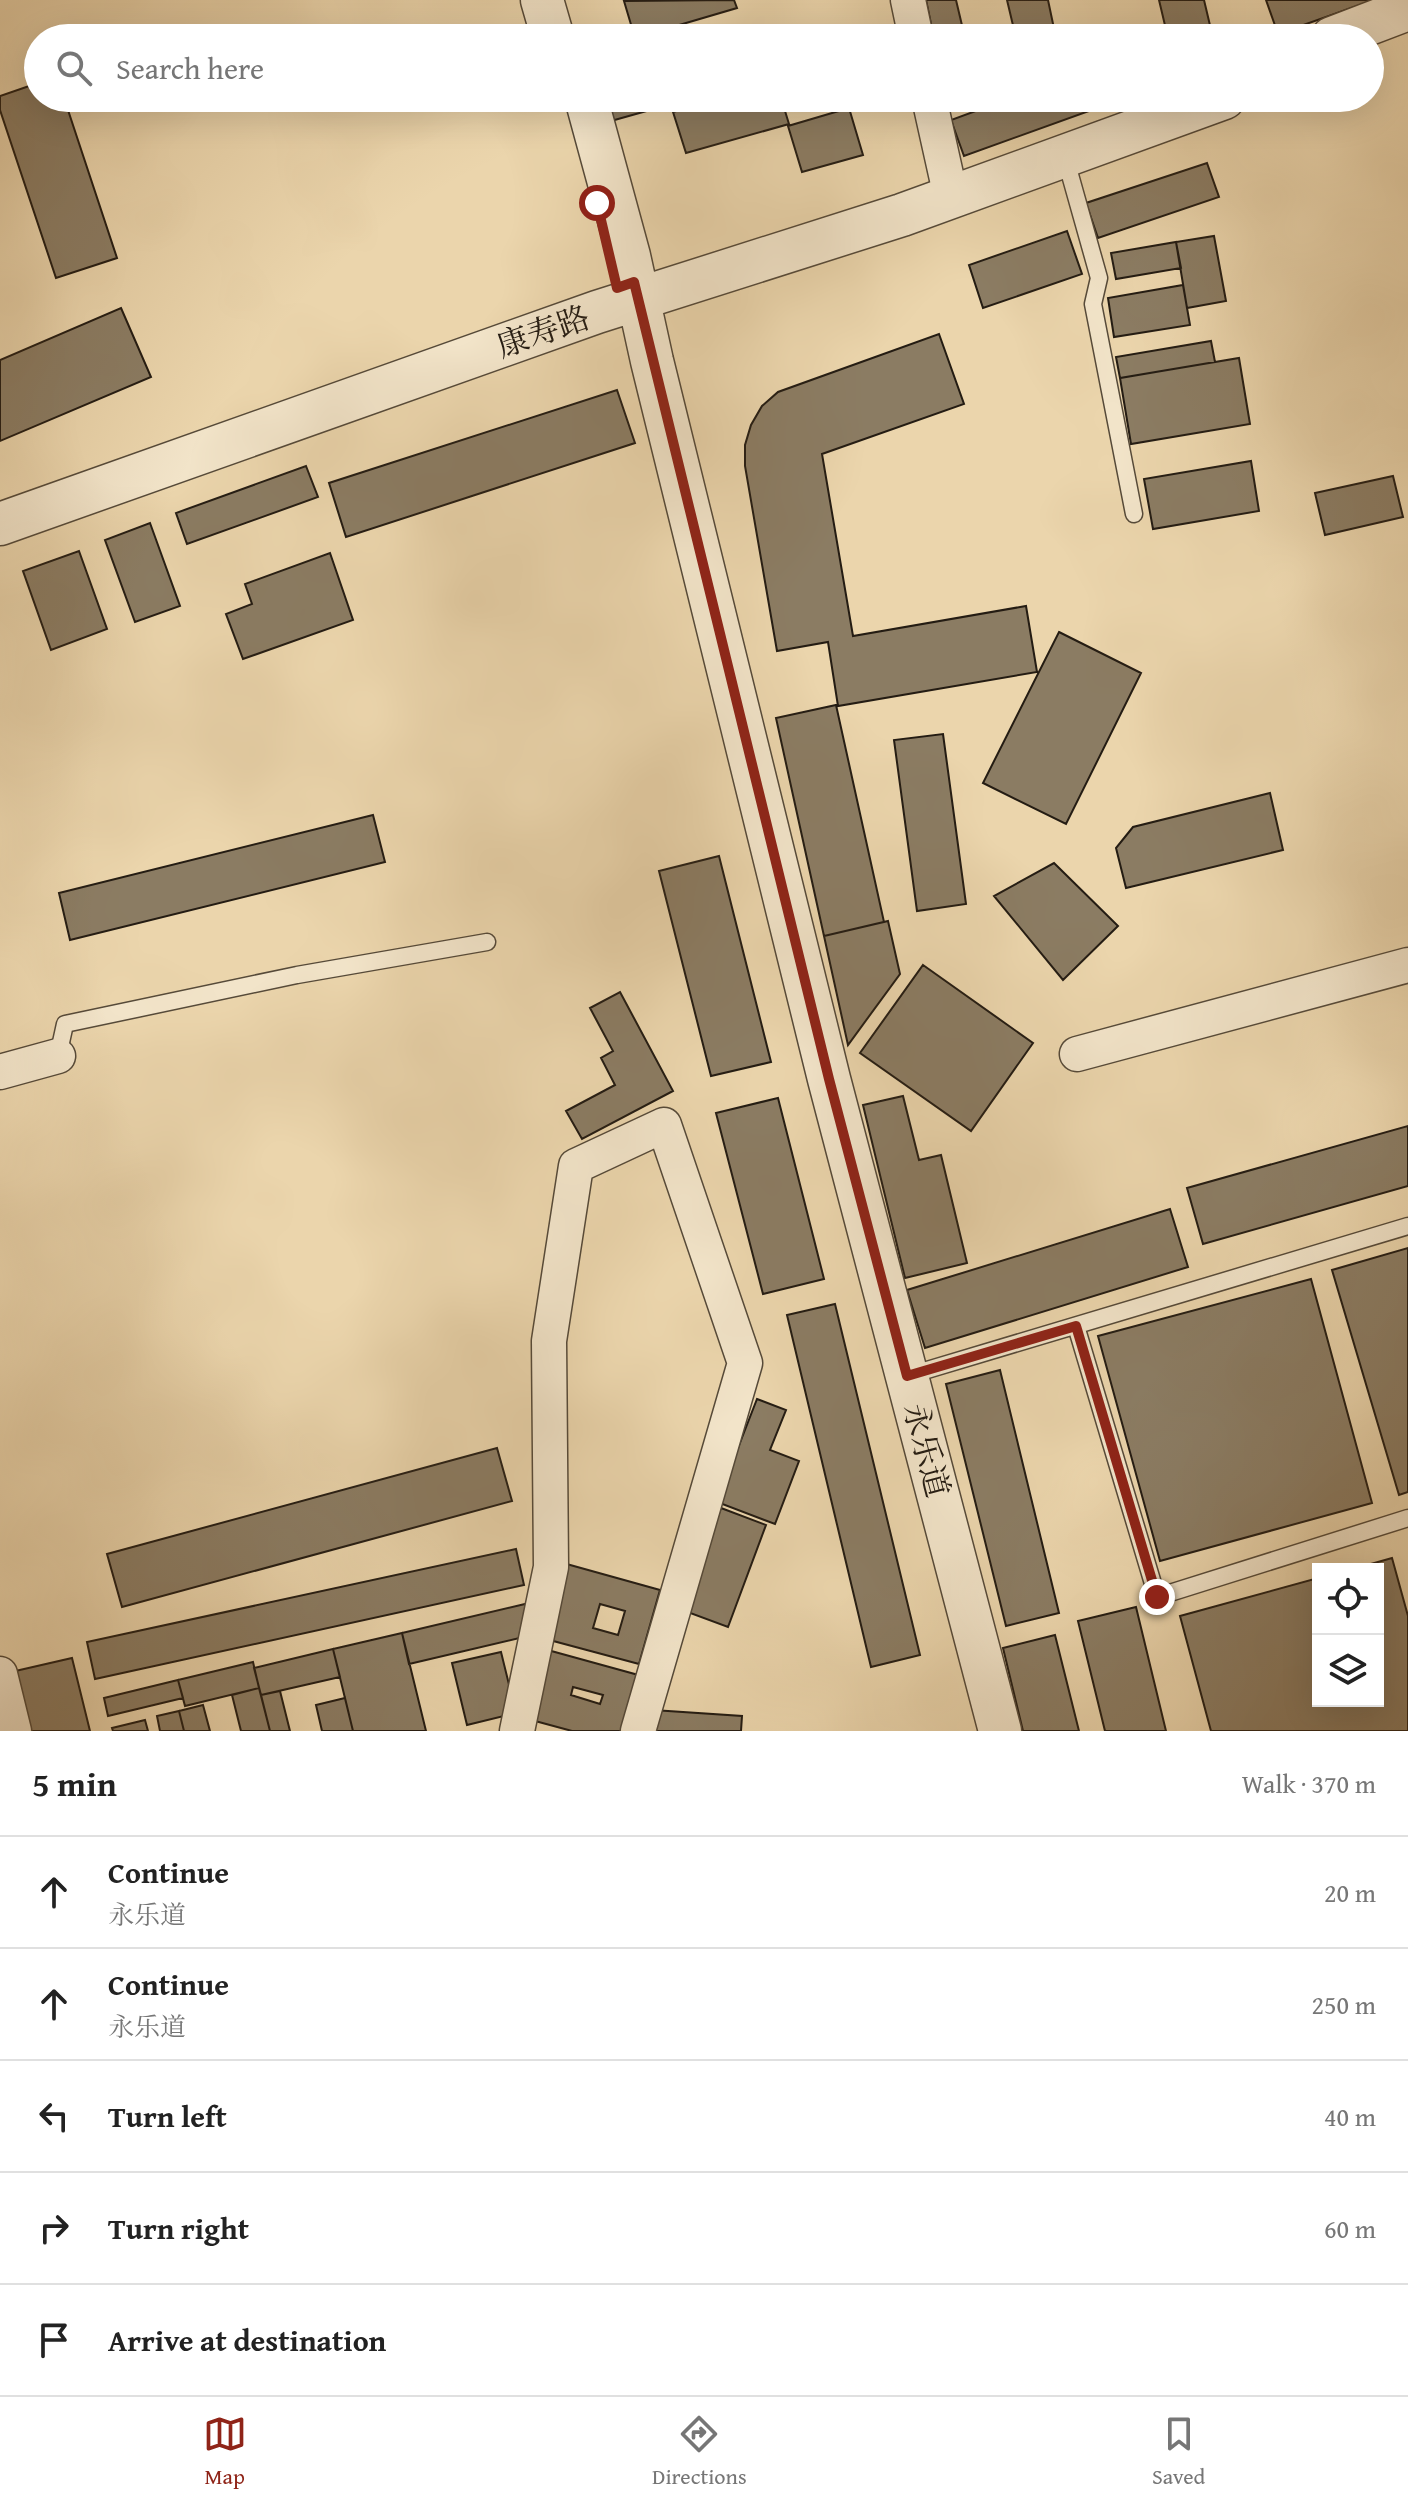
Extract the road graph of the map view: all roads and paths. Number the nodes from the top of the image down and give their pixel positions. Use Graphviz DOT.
graph roads {
  1 [pos="542,0"];
  2 [pos="560,0"];
  3 [pos="908,0"];
  4 [pos="1408,9"];
  5 [pos="549,24"];
  6 [pos="566,24"];
  7 [pos="913,24"];
  8 [pos="1369,24"];
  9 [pos="1408,29"];
  10 [pos="1384,38"];
  11 [pos="573,112"];
  12 [pos="589,112"];
  13 [pos="932,112"];
  14 [pos="1142,112"];
  15 [pos="1179,112"];
  16 [pos="1063,148"];
  17 [pos="949,189"];
  18 [pos="627,294"];
  19 [pos="0,505"];
  20 [pos="1134,514"];
  21 [pos="0,524"];
  22 [pos="487,942"];
  23 [pos="1408,965"];
  24 [pos="1077,1054"];
  25 [pos="58,1056"];
  26 [pos="0,1072"];
  27 [pos="1408,1226"];
  28 [pos="1076,1326"];
  29 [pos="898,1379"];
  30 [pos="1408,1518"];
  31 [pos="0,1674"];
  32 [pos="14,1731"];
  33 [pos="517,1731"];
  34 [pos="638,1731"];
  35 [pos="979,1731"];
  36 [pos="1000,1731"];
  1 -- 5 [label="street"];
  2 -- 6 [label="street"];
  3 -- 7 [label="street"];
  4 -- 8 [label="street"];
  9 -- 10 [label="street"];
  11 -- 18 [label="street, 永乐道"];
  12 -- 18 [label="street, 永乐道"];
  13 -- 17 [label="street"];
  14 -- 16 [label="street, 康寿路"];
  15 -- 16 [label="street, 康寿路"];
  16 -- 17 [label="street, 康寿路"];
  16 -- 20 [label="lane"];
  17 -- 18 [label="street, 康寿路"];
  18 -- 19 [label="street, 康寿路"];
  18 -- 21 [label="street, 康寿路"];
  18 -- 29 [label="street, 永乐道"];
  22 -- 25 [label="lane"];
  23 -- 24 [label="street"];
  25 -- 26 [label="street"];
  27 -- 28 [label="lane"];
  28 -- 29 [label="lane"];
  28 -- 30 [label="lane"];
  29 -- 35 [label="street, 永乐道"];
  29 -- 36 [label="street, 永乐道"];
  31 -- 32 [label="street"];
  33 -- 34 [label="street"];
}
